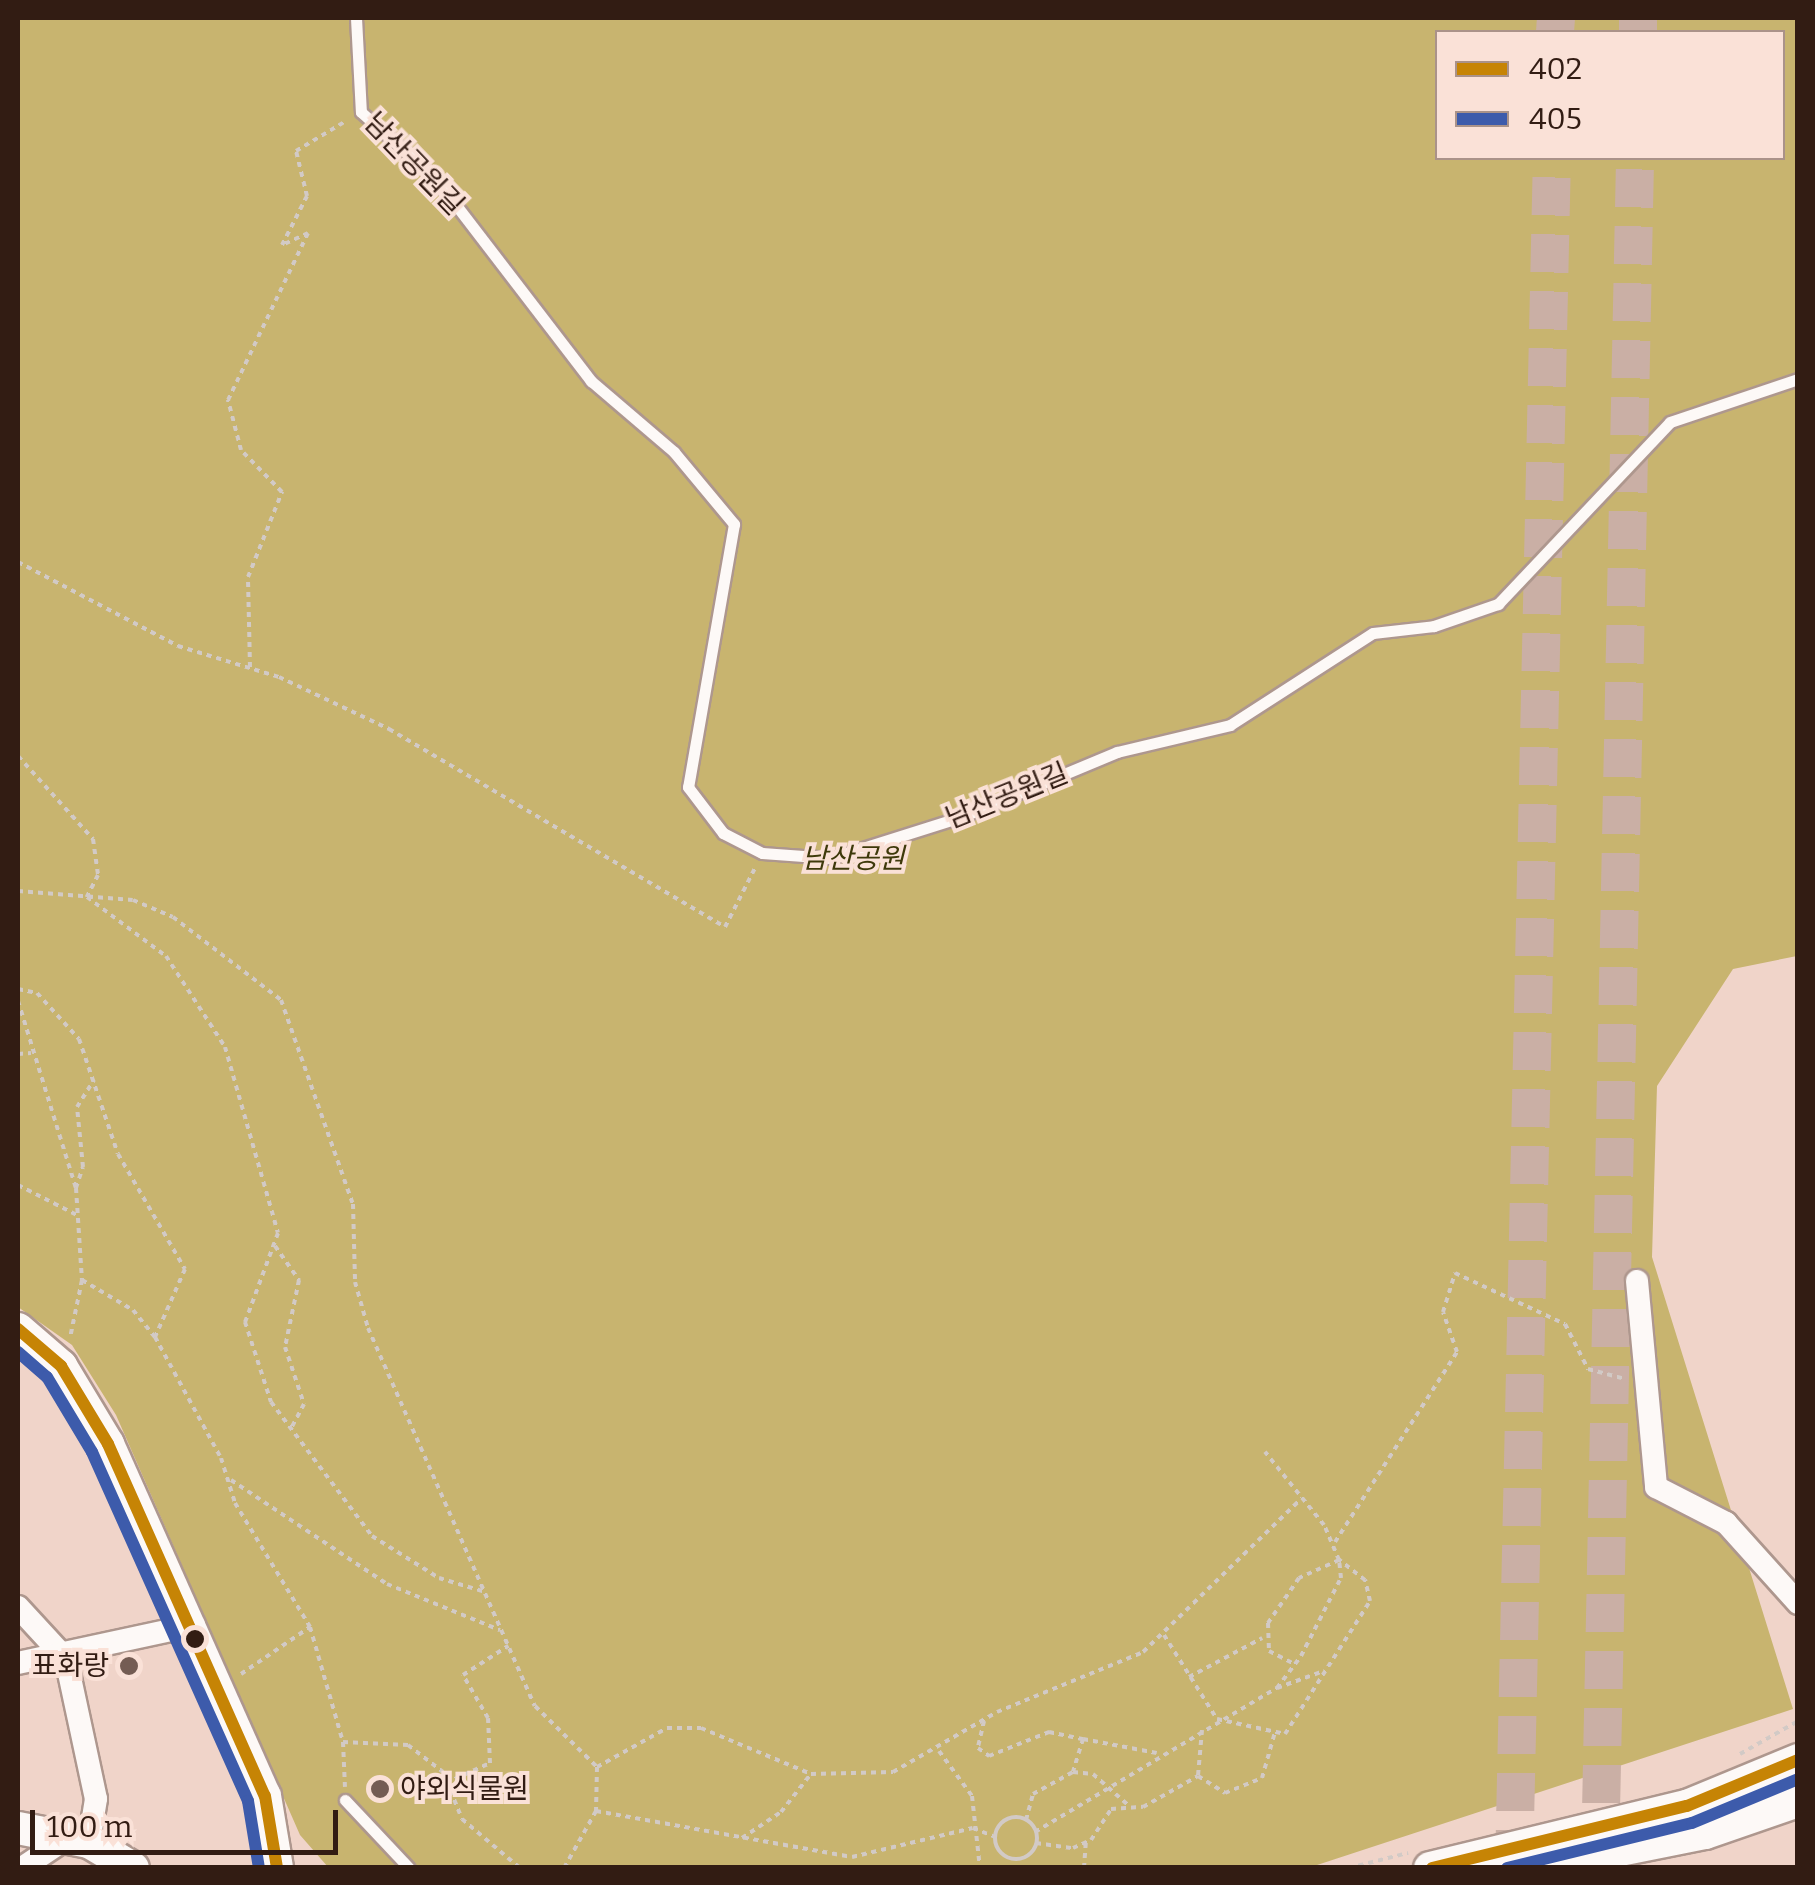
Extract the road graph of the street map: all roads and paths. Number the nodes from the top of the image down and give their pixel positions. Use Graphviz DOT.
graph roads {
  1 [pos="356,18"];
  2 [pos="361,112"];
  3 [pos="1798,379"];
  4 [pos="18,562"];
  5 [pos="250,667"];
  6 [pos="18,756"];
  7 [pos="762,854"];
  8 [pos="18,890"];
  9 [pos="87,897"];
  10 [pos="18,989"];
  11 [pos="18,1001"];
  12 [pos="31,1053"];
  13 [pos="18,1054"];
  14 [pos="94,1080"];
  15 [pos="18,1185"];
  16 [pos="76,1188"];
  17 [pos="78,1216"];
  18 [pos="274,1246"];
  19 [pos="82,1280"];
  20 [pos="1637,1281"];
  21 [pos="18,1330"];
  22 [pos="154,1337"];
  23 [pos="61,1366"];
  24 [pos="1644,1384"];
  25 [pos="291,1428"];
  26 [pos="1264,1452"];
  27 [pos="232,1480"];
  28 [pos="1302,1498"];
  29 [pos="1335,1542"];
  30 [pos="1339,1560"];
  31 [pos="486,1592"];
  32 [pos="1798,1603"];
  33 [pos="18,1608"];
  34 [pos="194,1625"];
  35 [pos="310,1627"];
  36 [pos="501,1630"];
  37 [pos="1164,1635"];
  38 [pos="1262,1638"];
  39 [pos="508,1646"];
  40 [pos="66,1659"];
  41 [pos="18,1663"];
  42 [pos="1296,1664"];
  43 [pos="1326,1670"];
  44 [pos="1189,1677"];
  45 [pos="221,1688"];
  46 [pos="1278,1688"];
  47 [pos="985,1718"];
  48 [pos="1217,1719"];
  49 [pos="1202,1727"];
  50 [pos="1275,1732"];
  51 [pos="1083,1740"];
  52 [pos="343,1742"];
  53 [pos="939,1751"];
  54 [pos="1157,1753"];
  55 [pos="1798,1760"];
  56 [pos="597,1768"];
  57 [pos="1072,1772"];
  58 [pos="810,1774"];
  59 [pos="1198,1776"];
  60 [pos="446,1783"];
  61 [pos="1105,1786"];
  62 [pos="345,1800"];
  63 [pos="1129,1806"];
  64 [pos="1784,1806"];
  65 [pos="596,1811"];
  66 [pos="1026,1820"];
  67 [pos="18,1828"];
  68 [pos="973,1828"];
  69 [pos="1036,1832"];
  70 [pos="995,1837"];
  71 [pos="742,1838"];
  72 [pos="76,1841"];
  73 [pos="1086,1842"];
  74 [pos="1036,1843"];
  75 [pos="271,1865"];
  76 [pos="22,1868"];
  77 [pos="133,1868"];
  78 [pos="409,1868"];
  79 [pos="520,1868"];
  80 [pos="564,1868"];
  81 [pos="980,1868"];
  82 [pos="1084,1868"];
  83 [pos="1430,1868"];
  84 [pos="1530,1868"];
  1 -- 2 [label="lane, 남산공원길"];
  2 -- 5 [label="path"];
  2 -- 7 [label="lane, 남산공원길"];
  3 -- 7 [label="lane, 남산공원길"];
  4 -- 5 [label="path"];
  5 -- 7 [label="path"];
  6 -- 9 [label="path"];
  8 -- 9 [label="path"];
  9 -- 18 [label="path"];
  9 -- 31 [label="path"];
  10 -- 14 [label="path"];
  11 -- 12 [label="path"];
  12 -- 13 [label="path"];
  12 -- 16 [label="path"];
  14 -- 16 [label="path"];
  14 -- 22 [label="path"];
  15 -- 17 [label="path"];
  16 -- 17 [label="path"];
  17 -- 19 [label="path"];
  18 -- 25 [label="path"];
  18 -- 25 [label="path"];
  19 -- 22 [label="path"];
  19 -- 23 [label="path"];
  20 -- 24 [label="street"];
  21 -- 23 [label="main road"];
  22 -- 27 [label="path"];
  23 -- 34 [label="main road"];
  24 -- 29 [label="path"];
  24 -- 32 [label="street"];
  25 -- 31 [label="path"];
  26 -- 28 [label="path"];
  27 -- 35 [label="path"];
  27 -- 36 [label="path"];
  28 -- 29 [label="path"];
  28 -- 37 [label="path"];
  29 -- 30 [label="path"];
  30 -- 38 [label="path"];
  30 -- 42 [label="path"];
  30 -- 43 [label="path"];
  31 -- 36 [label="path"];
  33 -- 40 [label="street"];
  34 -- 40 [label="street"];
  34 -- 45 [label="main road"];
  35 -- 45 [label="path"];
  35 -- 52 [label="path"];
  36 -- 39 [label="path"];
  37 -- 44 [label="path"];
  37 -- 47 [label="path"];
  38 -- 42 [label="path"];
  38 -- 44 [label="path"];
  39 -- 56 [label="path"];
  39 -- 60 [label="path"];
  40 -- 41 [label="street"];
  40 -- 72 [label="street"];
  42 -- 46 [label="path"];
  43 -- 46 [label="path"];
  43 -- 50 [label="path"];
  44 -- 48 [label="path"];
  45 -- 75 [label="main road"];
  46 -- 48 [label="path"];
  47 -- 51 [label="path"];
  47 -- 53 [label="path"];
  48 -- 49 [label="path"];
  48 -- 50 [label="path"];
  49 -- 54 [label="path"];
  49 -- 59 [label="path"];
  50 -- 59 [label="path"];
  51 -- 54 [label="path"];
  51 -- 57 [label="path"];
  52 -- 60 [label="path"];
  52 -- 62 [label="path"];
  53 -- 58 [label="path"];
  53 -- 68 [label="path"];
  54 -- 61 [label="path"];
  55 -- 83 [label="main road"];
  56 -- 58 [label="path"];
  56 -- 65 [label="path"];
  57 -- 61 [label="path"];
  57 -- 66 [label="path"];
  58 -- 71 [label="path"];
  59 -- 63 [label="path"];
  60 -- 79 [label="path"];
  61 -- 63 [label="path"];
  61 -- 69 [label="path"];
  62 -- 78 [label="lane"];
  63 -- 73 [label="path"];
  64 -- 84 [label="main road"];
  65 -- 71 [label="path"];
  65 -- 80 [label="path"];
  66 -- 69 [label="path"];
  66 -- 70 [label="path"];
  67 -- 72 [label="main road"];
  68 -- 70 [label="path"];
  68 -- 71 [label="path"];
  68 -- 81 [label="path"];
  69 -- 74 [label="path"];
  70 -- 74 [label="path"];
  72 -- 76 [label="street"];
  72 -- 77 [label="main road"];
  73 -- 74 [label="path"];
  73 -- 82 [label="path"];
}
